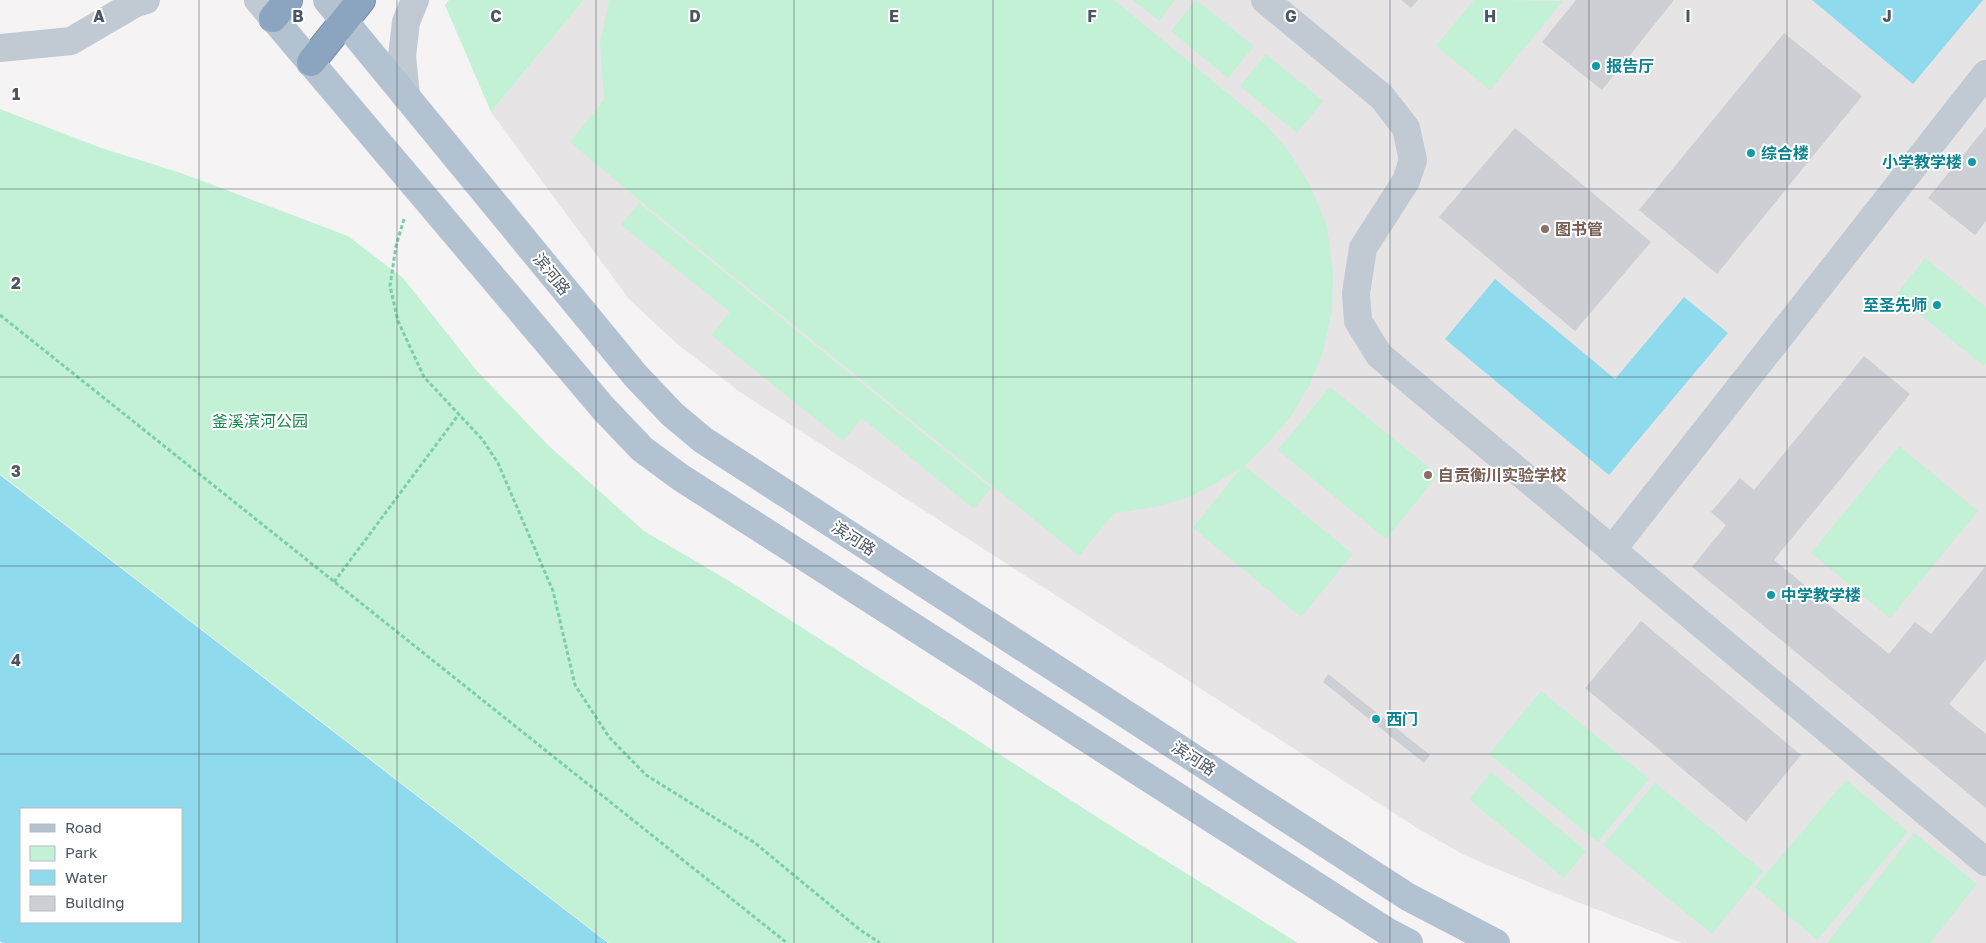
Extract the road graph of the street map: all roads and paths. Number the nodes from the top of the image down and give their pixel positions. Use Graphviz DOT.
graph roads {
  1 [pos="146,0"];
  2 [pos="327,0"];
  3 [pos="361,0"];
  4 [pos="415,0"];
  5 [pos="1265,0"];
  6 [pos="273,6"];
  7 [pos="344,21"];
  8 [pos="0,48"];
  9 [pos="311,62"];
  10 [pos="1986,74"];
  11 [pos="406,96"];
  12 [pos="414,185"];
  13 [pos="0,315"];
  14 [pos="459,414"];
  15 [pos="1612,550"];
  16 [pos="334,582"];
  17 [pos="1986,862"];
  18 [pos="787,943"];
  19 [pos="880,943"];
  20 [pos="1410,943"];
  21 [pos="1496,943"];
  1 -- 8 [label="street"];
  2 -- 7 [label="main road, 滨河路"];
  3 -- 7 [label="highway"];
  4 -- 11 [label="street"];
  5 -- 15 [label="street"];
  6 -- 9 [label="main road"];
  7 -- 9 [label="highway"];
  7 -- 11 [label="main road, 滨河路"];
  9 -- 12 [label="main road"];
  10 -- 15 [label="street"];
  11 -- 21 [label="main road, 滨河路"];
  12 -- 14 [label="path"];
  12 -- 20 [label="main road"];
  13 -- 16 [label="path"];
  14 -- 16 [label="path"];
  14 -- 19 [label="path"];
  15 -- 17 [label="street"];
  16 -- 18 [label="path"];
}
